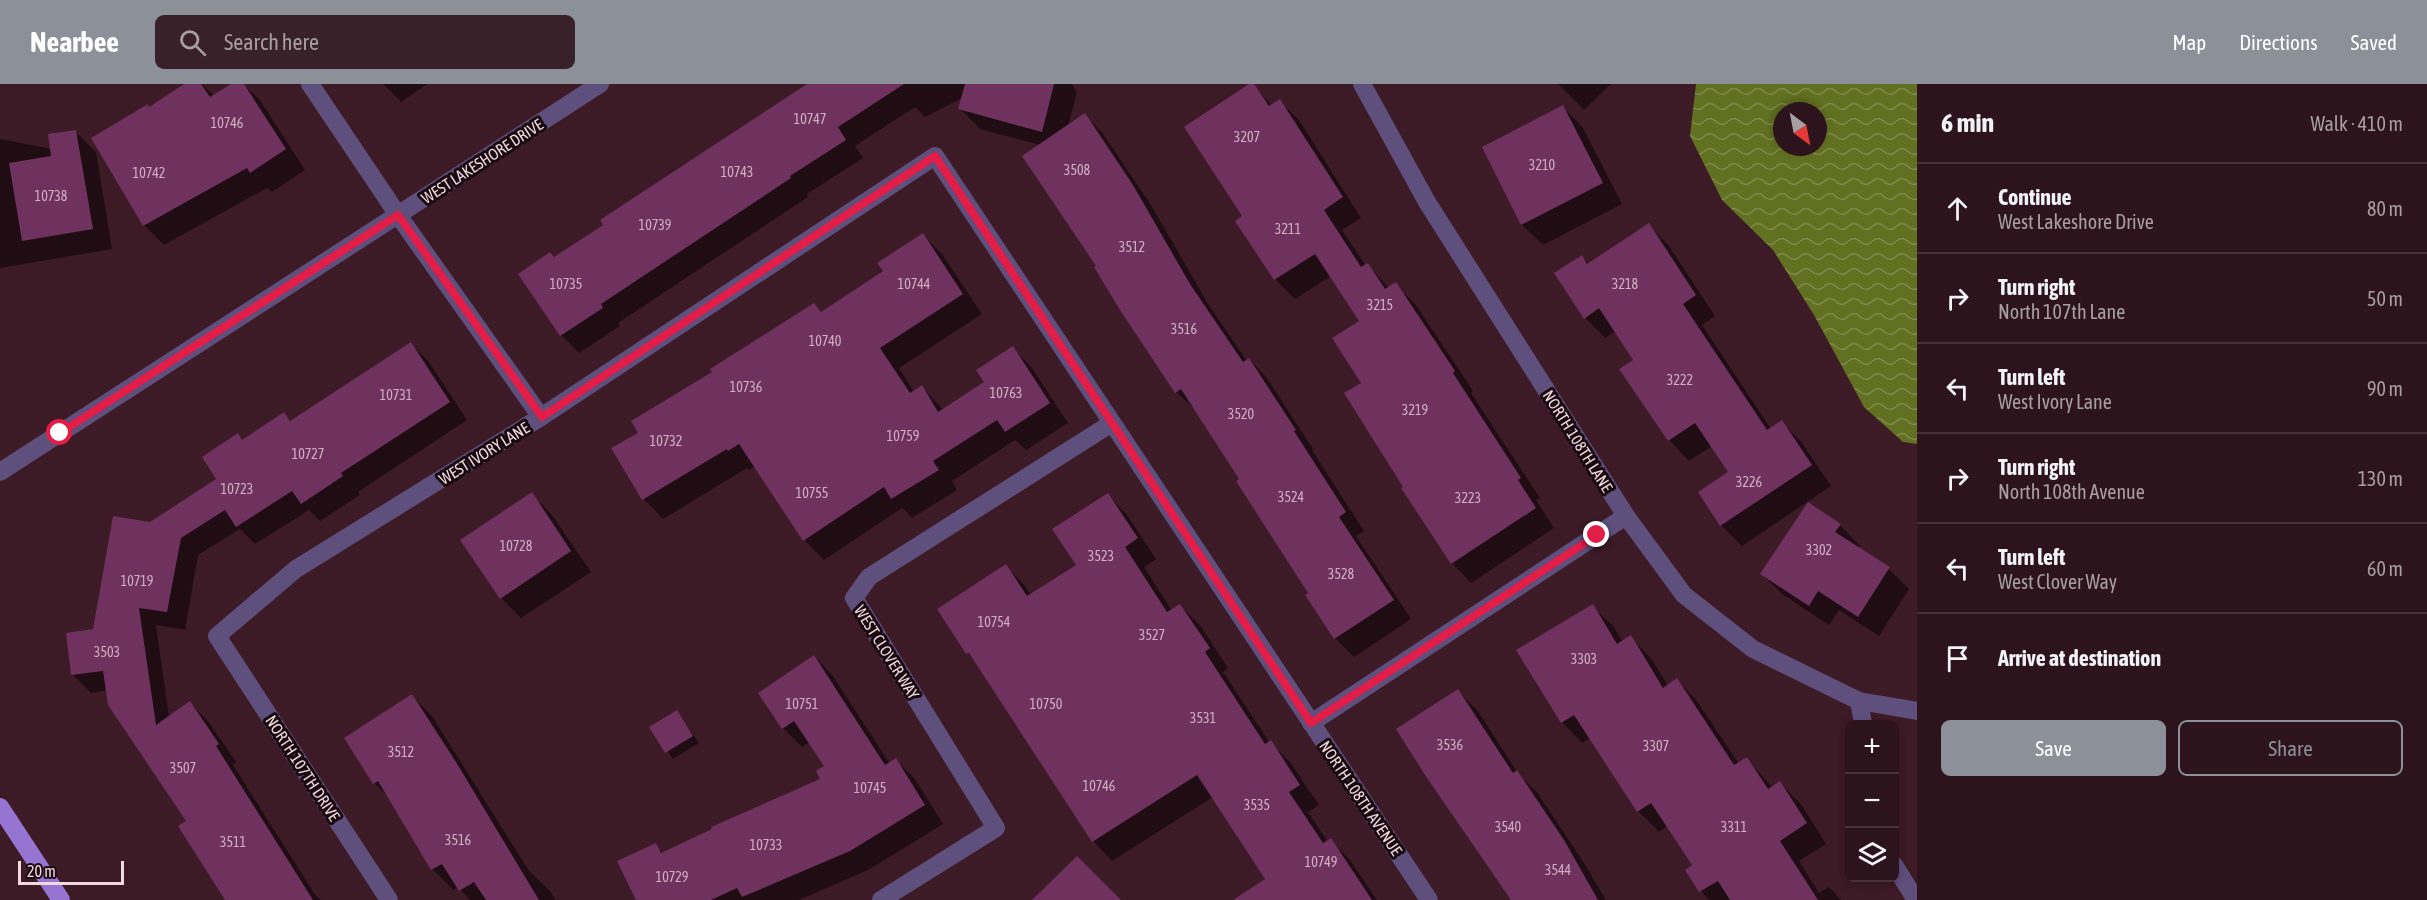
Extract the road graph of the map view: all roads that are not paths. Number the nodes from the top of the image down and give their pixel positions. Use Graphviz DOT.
graph roads {
  1 [pos="310,84"];
  2 [pos="600,84"];
  3 [pos="1363,85"];
  4 [pos="935,156"];
  5 [pos="398,215"];
  6 [pos="542,417"];
  7 [pos="1112,423"];
  8 [pos="0,472"];
  9 [pos="1626,516"];
  10 [pos="217,636"];
  11 [pos="1859,701"];
  12 [pos="1917,711"];
  13 [pos="1862,720"];
  14 [pos="1311,723"];
  15 [pos="0,807"];
  16 [pos="1899,873"];
  17 [pos="61,900"];
  18 [pos="389,900"];
  19 [pos="881,900"];
  20 [pos="1429,900"];
  21 [pos="1916,900"];
  1 -- 5 [label="street"];
  2 -- 5 [label="street, WEST LAKESHORE DRIVE"];
  3 -- 9 [label="street, NORTH 108TH LANE"];
  4 -- 6 [label="street, WEST IVORY LANE"];
  4 -- 7 [label="street, NORTH 108TH AVENUE"];
  5 -- 6 [label="street"];
  5 -- 8 [label="street, WEST LAKESHORE DRIVE"];
  6 -- 10 [label="street, WEST IVORY LANE"];
  7 -- 14 [label="street, NORTH 108TH AVENUE"];
  7 -- 19 [label="street, WEST CLOVER WAY"];
  9 -- 11 [label="street, NORTH 108TH LANE"];
  9 -- 14 [label="street"];
  10 -- 18 [label="street, NORTH 107TH DRIVE"];
  11 -- 12 [label="street, NORTH 108TH LANE"];
  11 -- 13 [label="street"];
  14 -- 20 [label="street, NORTH 108TH AVENUE"];
  15 -- 17 [label="main road"];
  16 -- 21 [label="street"];
}
